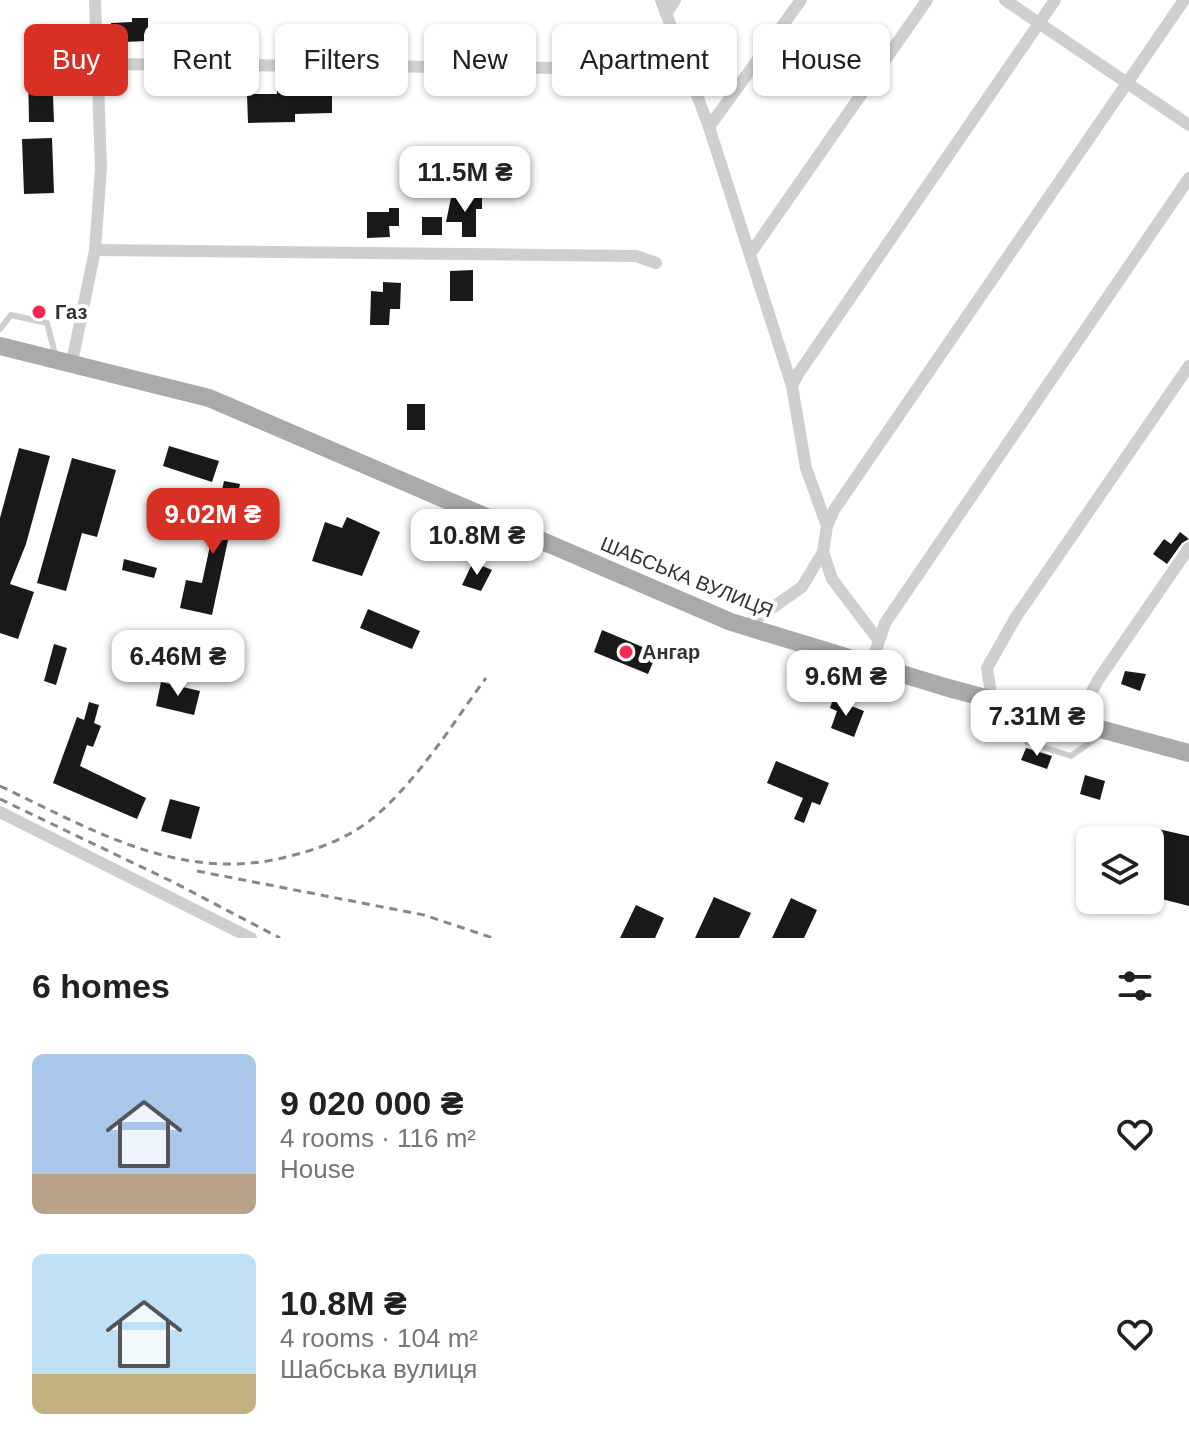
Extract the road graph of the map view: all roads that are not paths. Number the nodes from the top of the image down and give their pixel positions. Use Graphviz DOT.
graph roads {
  1 [pos="95,0"];
  2 [pos="661,0"];
  3 [pos="675,0"];
  4 [pos="801,0"];
  5 [pos="927,0"];
  6 [pos="1005,0"];
  7 [pos="1055,0"];
  8 [pos="1184,0"];
  9 [pos="666,14"];
  10 [pos="1039,23"];
  11 [pos="96,24"];
  12 [pos="128,64"];
  13 [pos="552,68"];
  14 [pos="1127,83"];
  15 [pos="98,96"];
  16 [pos="1189,125"];
  17 [pos="709,127"];
  18 [pos="1189,178"];
  19 [pos="95,250"];
  20 [pos="750,254"];
  21 [pos="656,263"];
  22 [pos="0,329"];
  23 [pos="0,346"];
  24 [pos="64,360"];
  25 [pos="1189,366"];
  26 [pos="792,386"];
  27 [pos="827,526"];
  28 [pos="1189,548"];
  29 [pos="823,552"];
  30 [pos="746,626"];
  31 [pos="879,641"];
  32 [pos="871,665"];
  33 [pos="996,702"];
  34 [pos="1075,723"];
  35 [pos="1104,732"];
  36 [pos="1188,751"];
  37 [pos="0,812"];
  38 [pos="251,938"];
  1 -- 11 [label="street"];
  2 -- 9 [label="street"];
  3 -- 9 [label="street"];
  4 -- 17 [label="street"];
  5 -- 20 [label="street"];
  6 -- 10 [label="street"];
  7 -- 10 [label="street"];
  8 -- 14 [label="street"];
  9 -- 17 [label="street"];
  10 -- 14 [label="street"];
  10 -- 26 [label="street"];
  12 -- 13 [label="street"];
  14 -- 16 [label="street"];
  14 -- 27 [label="street"];
  15 -- 19 [label="street"];
  17 -- 20 [label="street"];
  18 -- 31 [label="street"];
  19 -- 21 [label="street"];
  19 -- 24 [label="street"];
  20 -- 26 [label="street"];
  22 -- 24 [label="lane"];
  23 -- 24 [label="main road, ШАБСЬКА ВУЛИЦЯ"];
  24 -- 30 [label="main road, ШАБСЬКА ВУЛИЦЯ"];
  25 -- 33 [label="street"];
  26 -- 27 [label="street"];
  27 -- 29 [label="street"];
  28 -- 34 [label="street"];
  29 -- 30 [label="street"];
  29 -- 31 [label="street"];
  30 -- 32 [label="main road, ШАБСЬКА ВУЛИЦЯ"];
  31 -- 32 [label="street"];
  32 -- 33 [label="main road, ШАБСЬКА ВУЛИЦЯ"];
  33 -- 34 [label="main road, ШАБСЬКА ВУЛИЦЯ"];
  33 -- 35 [label="lane"];
  34 -- 35 [label="main road, ШАБСЬКА ВУЛИЦЯ"];
  35 -- 36 [label="main road, ШАБСЬКА ВУЛИЦЯ"];
  37 -- 38 [label="street"];
}
